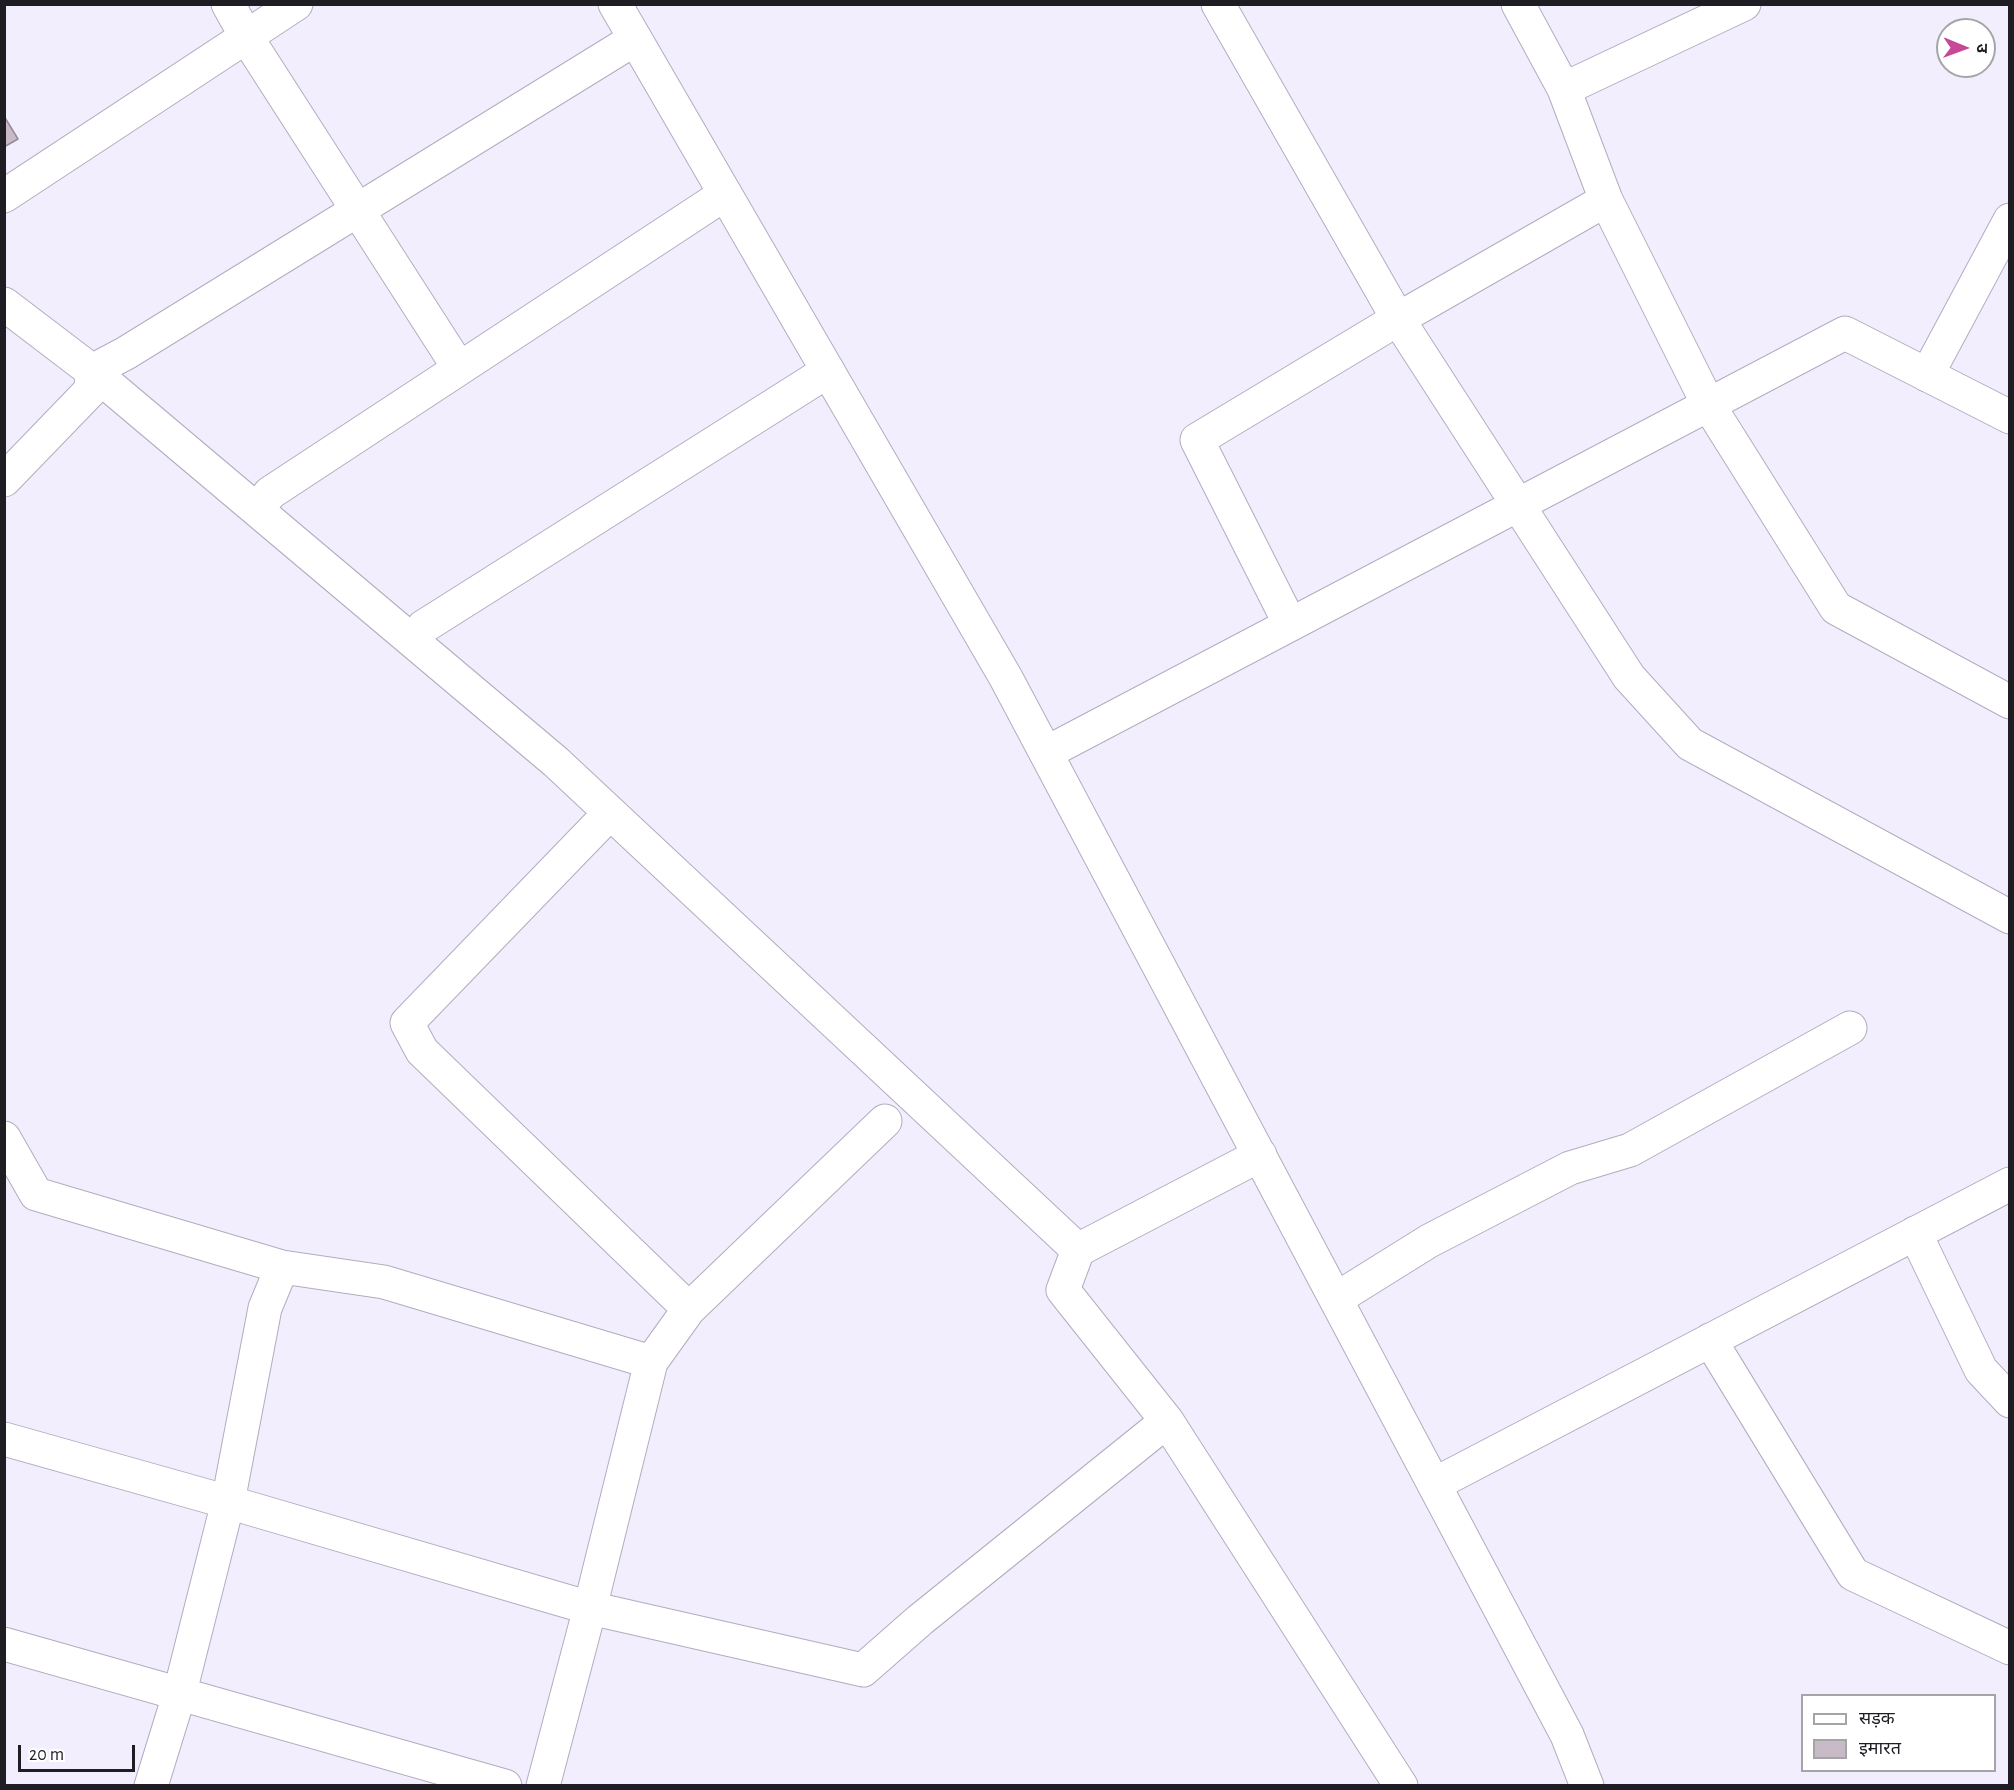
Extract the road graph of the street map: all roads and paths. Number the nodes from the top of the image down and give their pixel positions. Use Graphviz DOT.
graph roads {
  1 [pos="228,4"];
  2 [pos="296,4"];
  3 [pos="615,4"];
  4 [pos="1218,4"];
  5 [pos="1518,4"];
  6 [pos="1744,4"];
  7 [pos="247,38"];
  8 [pos="635,39"];
  9 [pos="1564,89"];
  10 [pos="725,194"];
  11 [pos="4,196"];
  12 [pos="1606,200"];
  13 [pos="356,210"];
  14 [pos="2010,220"];
  15 [pos="4,304"];
  16 [pos="1398,319"];
  17 [pos="459,368"];
  18 [pos="92,371"];
  19 [pos="828,371"];
  20 [pos="1927,375"];
  21 [pos="1708,404"];
  22 [pos="2010,417"];
  23 [pos="4,480"];
  24 [pos="1516,505"];
  25 [pos="257,510"];
  26 [pos="1290,624"];
  27 [pos="414,642"];
  28 [pos="2010,702"];
  29 [pos="1046,753"];
  30 [pos="610,813"];
  31 [pos="2010,917"];
  32 [pos="1850,1028"];
  33 [pos="885,1121"];
  34 [pos="4,1138"];
  35 [pos="1260,1155"];
  36 [pos="2010,1184"];
  37 [pos="1915,1233"];
  38 [pos="1078,1250"];
  39 [pos="282,1268"];
  40 [pos="1336,1299"];
  41 [pos="689,1309"];
  42 [pos="1710,1340"];
  43 [pos="651,1362"];
  44 [pos="2010,1401"];
  45 [pos="1167,1421"];
  46 [pos="4,1439"];
  47 [pos="1435,1485"];
  48 [pos="228,1502"];
  49 [pos="590,1608"];
  50 [pos="4,1644"];
  51 [pos="2010,1648"];
  52 [pos="180,1692"];
  53 [pos="150,1785"];
  54 [pos="506,1785"];
  55 [pos="543,1785"];
  56 [pos="1401,1785"];
  57 [pos="1587,1785"];
  1 -- 7 [label="street"];
  2 -- 7 [label="street"];
  3 -- 8 [label="street"];
  4 -- 16 [label="street"];
  5 -- 9 [label="street"];
  6 -- 9 [label="street"];
  7 -- 11 [label="street"];
  7 -- 13 [label="street"];
  8 -- 10 [label="street"];
  8 -- 13 [label="street"];
  9 -- 12 [label="street"];
  10 -- 17 [label="street"];
  10 -- 19 [label="street"];
  12 -- 16 [label="street"];
  12 -- 21 [label="street"];
  13 -- 17 [label="street"];
  13 -- 18 [label="street"];
  14 -- 20 [label="street"];
  15 -- 18 [label="street"];
  16 -- 24 [label="street"];
  16 -- 26 [label="street"];
  17 -- 25 [label="street"];
  18 -- 23 [label="street"];
  18 -- 25 [label="street"];
  19 -- 27 [label="street"];
  19 -- 29 [label="street"];
  20 -- 21 [label="street"];
  20 -- 22 [label="street"];
  21 -- 24 [label="street"];
  21 -- 28 [label="street"];
  24 -- 26 [label="street"];
  24 -- 31 [label="street"];
  25 -- 27 [label="street"];
  26 -- 29 [label="street"];
  27 -- 30 [label="street"];
  29 -- 35 [label="street"];
  30 -- 38 [label="street"];
  30 -- 41 [label="street"];
  32 -- 40 [label="street"];
  33 -- 41 [label="street"];
  34 -- 39 [label="street"];
  35 -- 38 [label="street"];
  35 -- 40 [label="street"];
  36 -- 37 [label="street"];
  37 -- 42 [label="street"];
  37 -- 44 [label="street"];
  38 -- 45 [label="street"];
  39 -- 43 [label="street"];
  39 -- 48 [label="street"];
  40 -- 47 [label="street"];
  41 -- 43 [label="street"];
  42 -- 47 [label="street"];
  42 -- 51 [label="street"];
  43 -- 49 [label="street"];
  45 -- 49 [label="street"];
  45 -- 56 [label="street"];
  46 -- 48 [label="street"];
  47 -- 57 [label="street"];
  48 -- 49 [label="street"];
  48 -- 52 [label="street"];
  49 -- 55 [label="street"];
  50 -- 52 [label="street"];
  52 -- 53 [label="street"];
  52 -- 54 [label="street"];
}
